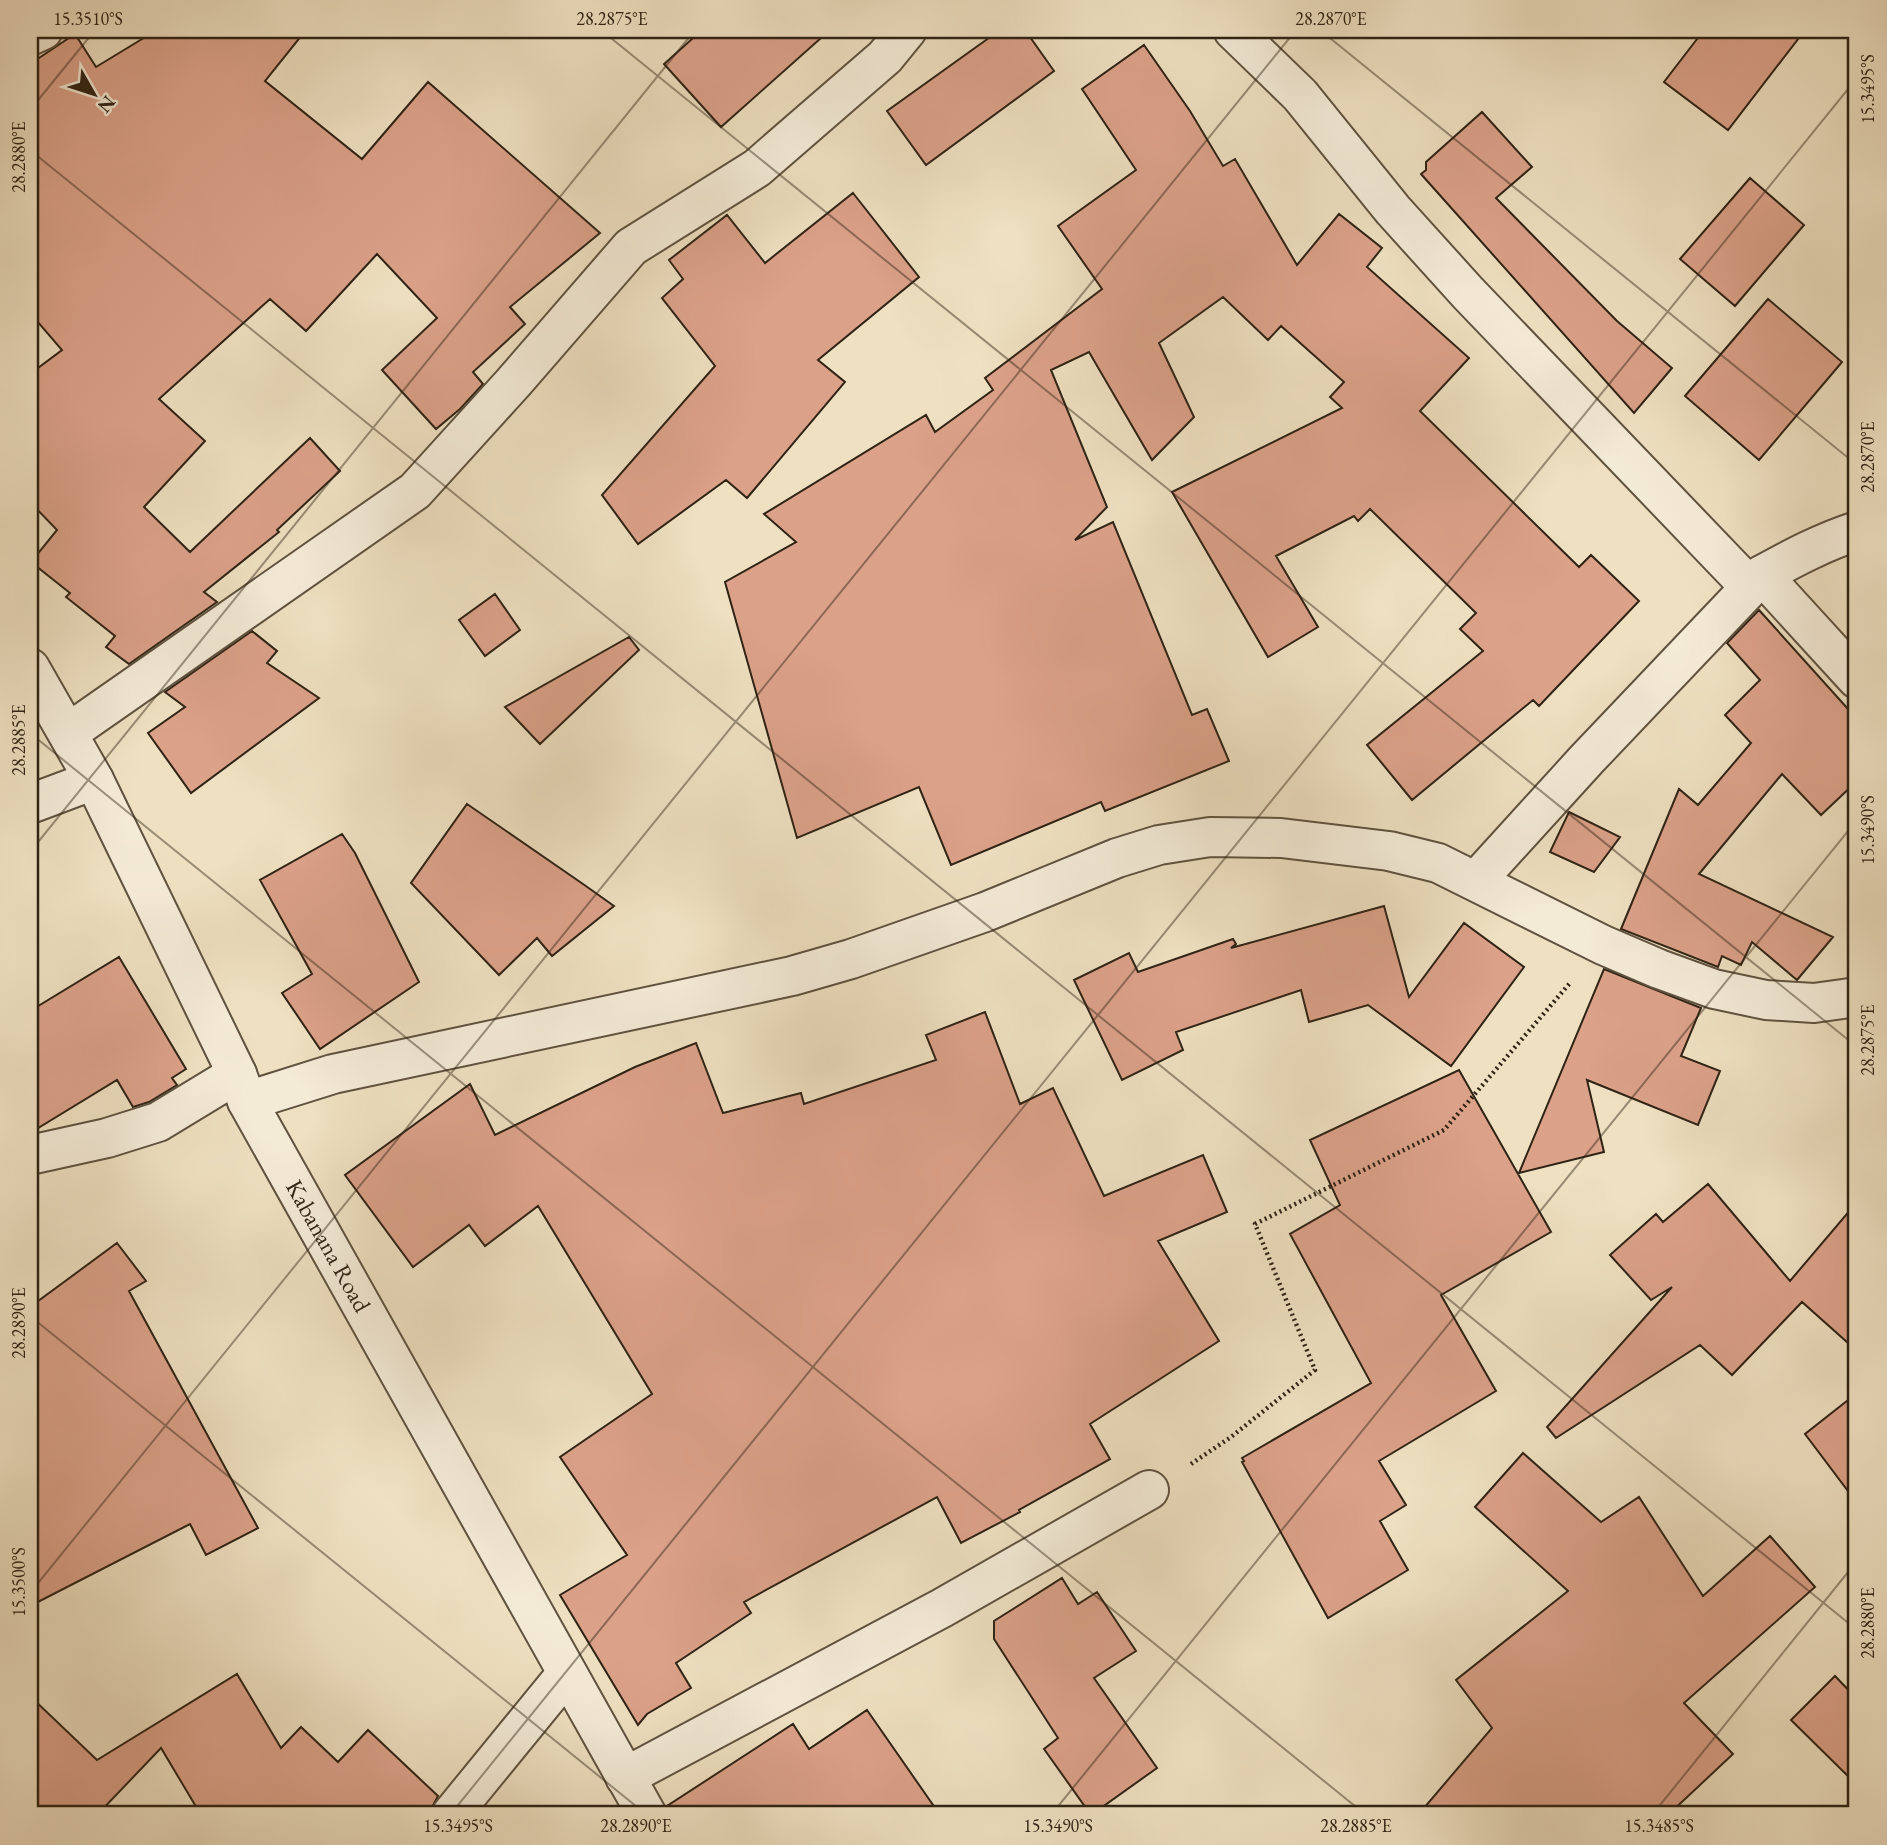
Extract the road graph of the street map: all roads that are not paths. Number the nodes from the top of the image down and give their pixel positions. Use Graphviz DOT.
graph roads {
  1 [pos="43,30"];
  2 [pos="907,30"];
  3 [pos="1233,30"];
  4 [pos="30,36"];
  5 [pos="1857,531"];
  6 [pos="1756,581"];
  7 [pos="30,668"];
  8 [pos="1857,680"];
  9 [pos="68,733"];
  10 [pos="94,780"];
  11 [pos="30,804"];
  12 [pos="1476,881"];
  13 [pos="1857,997"];
  14 [pos="242,1088"];
  15 [pos="30,1155"];
  16 [pos="1149,1490"];
  17 [pos="567,1673"];
  18 [pos="625,1777"];
  19 [pos="451,1815"];
  20 [pos="647,1815"];
  1 -- 4 [label="street"];
  2 -- 9 [label="street"];
  3 -- 6 [label="street"];
  5 -- 6 [label="street"];
  6 -- 8 [label="street"];
  6 -- 12 [label="street"];
  7 -- 9 [label="street, Kabanana Road"];
  9 -- 10 [label="street, Kabanana Road"];
  10 -- 11 [label="street"];
  10 -- 14 [label="street, Kabanana Road"];
  12 -- 13 [label="street"];
  12 -- 14 [label="street"];
  14 -- 15 [label="street"];
  14 -- 17 [label="street, Kabanana Road"];
  16 -- 18 [label="street"];
  17 -- 18 [label="street, Kabanana Road"];
  17 -- 19 [label="street"];
  18 -- 20 [label="street, Kabanana Road"];
}
